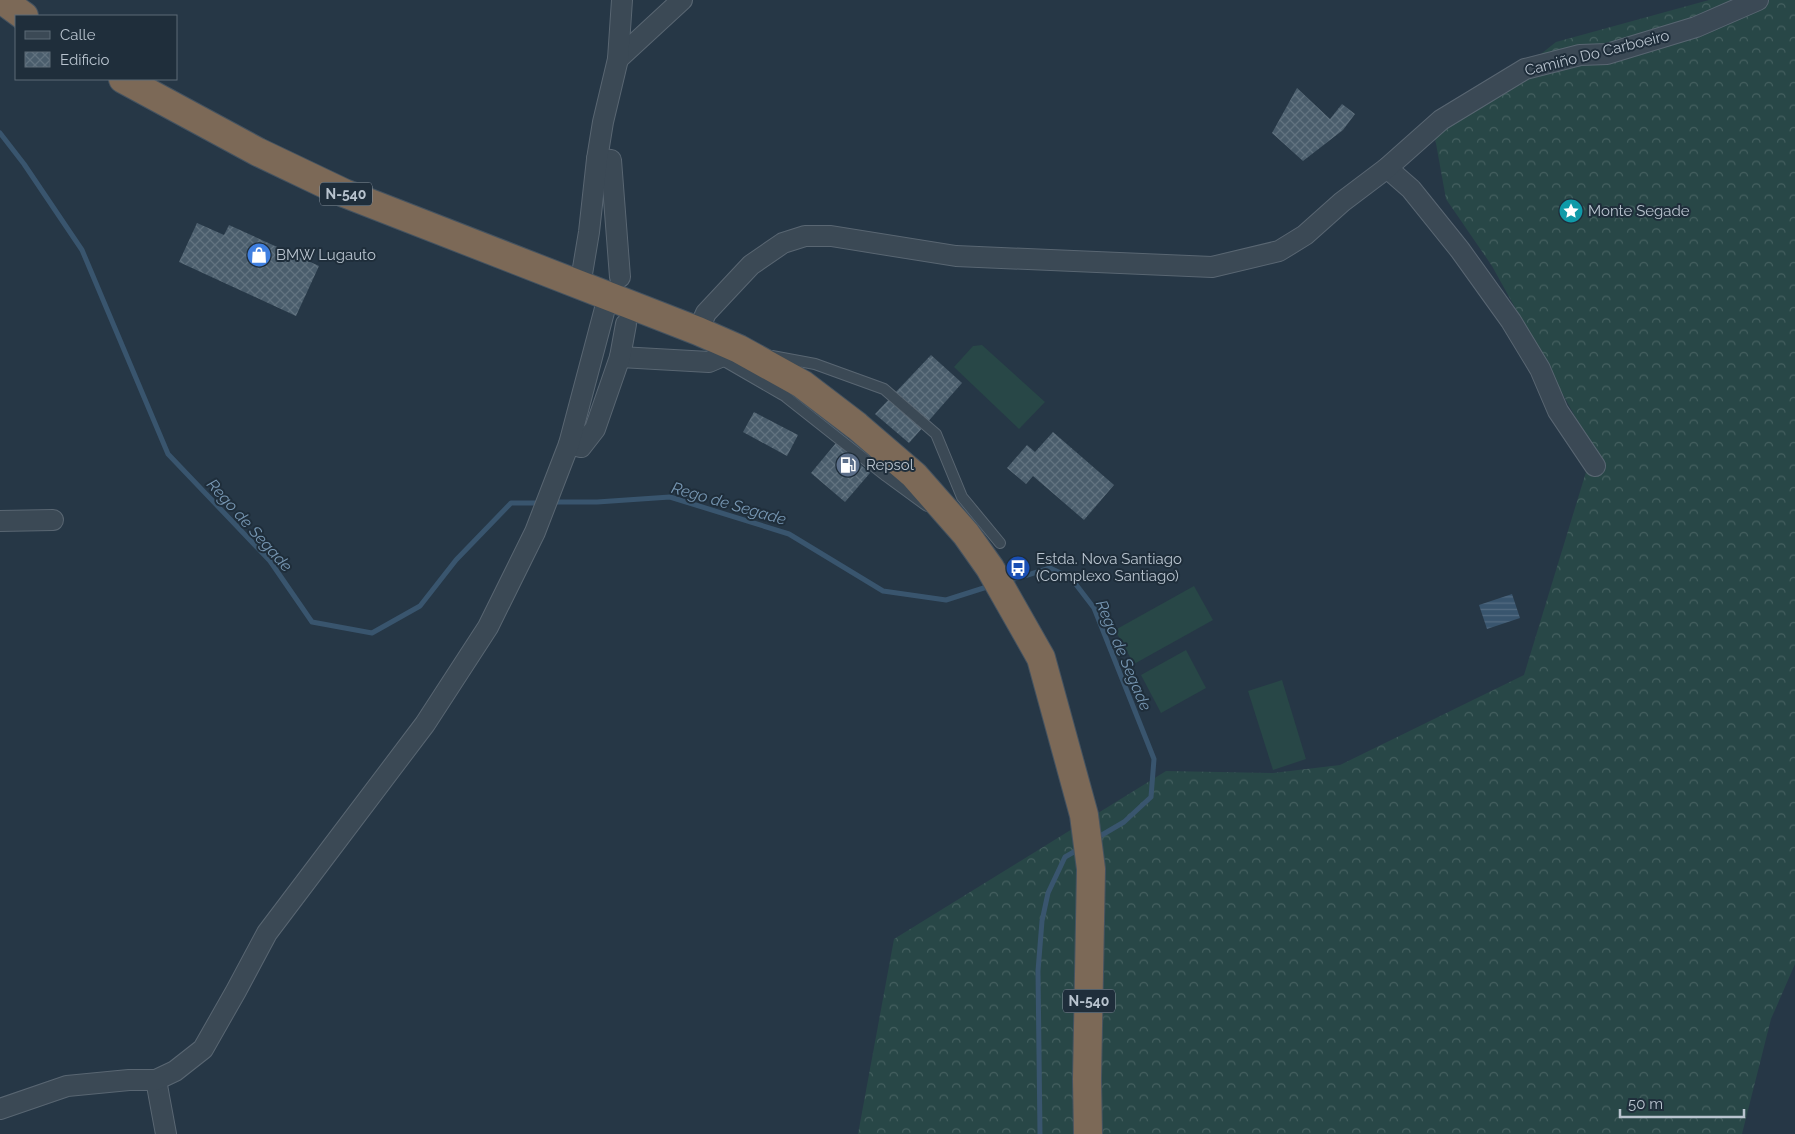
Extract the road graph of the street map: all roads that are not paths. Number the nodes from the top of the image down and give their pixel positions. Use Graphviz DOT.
graph roads {
  1 [pos="2,0"];
  2 [pos="622,0"];
  3 [pos="682,0"];
  4 [pos="1758,0"];
  5 [pos="23,15"];
  6 [pos="618,60"];
  7 [pos="125,80"];
  8 [pos="597,159"];
  9 [pos="1387,168"];
  10 [pos="580,286"];
  11 [pos="614,287"];
  12 [pos="626,324"];
  13 [pos="698,331"];
  14 [pos="740,356"];
  15 [pos="620,357"];
  16 [pos="786,397"];
  17 [pos="569,444"];
  18 [pos="1595,466"];
  19 [pos="54,520"];
  20 [pos="0,521"];
  21 [pos="966,534"];
  22 [pos="1000,543"];
  23 [pos="156,1080"];
  24 [pos="0,1109"];
  25 [pos="166,1134"];
  26 [pos="1088,1134"];
  1 -- 5 [label="highway"];
  2 -- 6 [label="street"];
  3 -- 6 [label="street"];
  4 -- 9 [label="street, Camiño Do Carboeiro"];
  6 -- 8 [label="street"];
  7 -- 10 [label="highway, N-540"];
  8 -- 10 [label="street"];
  8 -- 11 [label="street"];
  9 -- 13 [label="street, Camiño Do Carboeiro"];
  9 -- 18 [label="street"];
  10 -- 11 [label="highway, N-540"];
  11 -- 13 [label="highway, N-540"];
  11 -- 17 [label="street"];
  12 -- 15 [label="street"];
  13 -- 14 [label="highway, N-540"];
  14 -- 15 [label="street"];
  14 -- 16 [label="lane"];
  14 -- 16 [label="lane"];
  14 -- 21 [label="highway, N-540"];
  14 -- 22 [label="lane"];
  15 -- 17 [label="street"];
  16 -- 21 [label="lane"];
  17 -- 23 [label="street"];
  19 -- 20 [label="street"];
  21 -- 26 [label="highway, N-540"];
  23 -- 24 [label="street"];
  23 -- 25 [label="street"];
}
